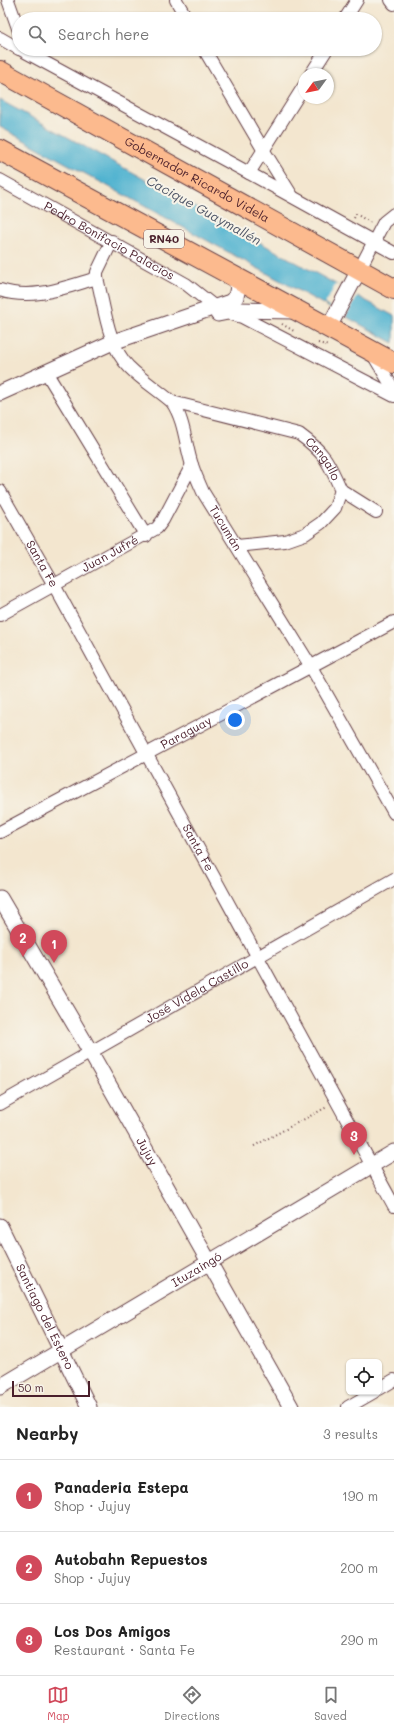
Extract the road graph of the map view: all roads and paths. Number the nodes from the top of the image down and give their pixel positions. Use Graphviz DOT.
graph roads {
  1 [pos="8,0"];
  2 [pos="176,0"];
  3 [pos="357,0"];
  4 [pos="391,0"];
  5 [pos="394,4"];
  6 [pos="12,12"];
  7 [pos="183,12"];
  8 [pos="349,12"];
  9 [pos="0,38"];
  10 [pos="12,44"];
  11 [pos="34,56"];
  12 [pos="208,56"];
  13 [pos="323,56"];
  14 [pos="315,68"];
  15 [pos="0,71"];
  16 [pos="298,96"];
  17 [pos="0,150"];
  18 [pos="264,151"];
  19 [pos="249,173"];
  20 [pos="0,180"];
  21 [pos="293,197"];
  22 [pos="394,214"];
  23 [pos="112,241"];
  24 [pos="373,242"];
  25 [pos="394,254"];
  26 [pos="359,270"];
  27 [pos="234,276"];
  28 [pos="97,278"];
  29 [pos="394,289"];
  30 [pos="0,290"];
  31 [pos="220,309"];
  32 [pos="297,311"];
  33 [pos="333,319"];
  34 [pos="113,342"];
  35 [pos="371,350"];
  36 [pos="394,363"];
  37 [pos="46,372"];
  38 [pos="394,390"];
  39 [pos="0,393"];
  40 [pos="394,396"];
  41 [pos="172,402"];
  42 [pos="192,465"];
  43 [pos="341,490"];
  44 [pos="0,491"];
  45 [pos="376,512"];
  46 [pos="146,536"];
  47 [pos="237,546"];
  48 [pos="54,585"];
  49 [pos="0,615"];
  50 [pos="394,622"];
  51 [pos="310,665"];
  52 [pos="145,753"];
  53 [pos="394,813"];
  54 [pos="0,832"];
  55 [pos="394,879"];
  56 [pos="0,898"];
  57 [pos="257,957"];
  58 [pos="90,1052"];
  59 [pos="336,1101"];
  60 [pos="0,1104"];
  61 [pos="254,1146"];
  62 [pos="394,1152"];
  63 [pos="372,1165"];
  64 [pos="394,1206"];
  65 [pos="0,1226"];
  66 [pos="209,1262"];
  67 [pos="62,1351"];
  68 [pos="394,1380"];
  69 [pos="0,1387"];
  70 [pos="382,1387"];
  71 [pos="369,1395"];
  72 [pos="89,1407"];
  73 [pos="291,1407"];
  74 [pos="348,1407"];
  1 -- 6 [label="street"];
  2 -- 7 [label="street"];
  3 -- 8 [label="street"];
  4 -- 5 [label="street"];
  9 -- 10 [label="street"];
  11 -- 19 [label="street"];
  12 -- 18 [label="street"];
  13 -- 14 [label="street"];
  15 -- 26 [label="highway, Gobernador Ricardo Videla"];
  16 -- 18 [label="street"];
  17 -- 27 [label="highway, RN40"];
  18 -- 19 [label="street"];
  18 -- 21 [label="street"];
  19 -- 21 [label="street"];
  20 -- 23 [label="street, Pedro Bonifacio Palacios"];
  21 -- 24 [label="street"];
  22 -- 24 [label="street"];
  23 -- 28 [label="street"];
  23 -- 31 [label="street, Pedro Bonifacio Palacios"];
  24 -- 25 [label="street"];
  24 -- 26 [label="street"];
  26 -- 29 [label="highway, Gobernador Ricardo Videla"];
  26 -- 33 [label="street"];
  27 -- 31 [label="street"];
  27 -- 32 [label="highway, RN40"];
  28 -- 30 [label="street"];
  28 -- 34 [label="street, Tucumán"];
  31 -- 32 [label="street"];
  31 -- 34 [label="street"];
  31 -- 40 [label="street, Pedro Bonifacio Palacios"];
  32 -- 33 [label="highway, RN40"];
  33 -- 35 [label="highway, RN40"];
  34 -- 37 [label="street"];
  34 -- 41 [label="street, Tucumán"];
  35 -- 36 [label="highway, RN40"];
  35 -- 38 [label="street"];
  37 -- 39 [label="street"];
  37 -- 46 [label="street"];
  41 -- 42 [label="street, Tucumán"];
  41 -- 43 [label="street, Cangallo"];
  42 -- 46 [label="street, Juan Jufré"];
  42 -- 47 [label="street, Tucumán"];
  43 -- 45 [label="street"];
  43 -- 47 [label="street, Cangallo"];
  44 -- 48 [label="street, Santa Fe"];
  46 -- 48 [label="street, Juan Jufré"];
  47 -- 51 [label="street, Tucumán"];
  48 -- 49 [label="street, Juan Jufré"];
  48 -- 52 [label="street, Santa Fe"];
  50 -- 51 [label="street, Paraguay"];
  51 -- 52 [label="street, Paraguay"];
  51 -- 53 [label="street, Tucumán"];
  52 -- 54 [label="street, Paraguay"];
  52 -- 57 [label="street, Santa Fe"];
  55 -- 57 [label="street, José Videla Castillo"];
  56 -- 58 [label="street, Jujuy"];
  57 -- 58 [label="street, José Videla Castillo"];
  57 -- 59 [label="street, Santa Fe"];
  58 -- 60 [label="street, José Videla Castillo"];
  58 -- 66 [label="street, Jujuy"];
  59 -- 61 [label="path"];
  59 -- 63 [label="street, Santa Fe"];
  62 -- 63 [label="street, Ituzaingó"];
  63 -- 64 [label="street, Santa Fe"];
  63 -- 66 [label="street, Ituzaingó"];
  65 -- 67 [label="street, Santiago del Estero"];
  66 -- 67 [label="street, Ituzaingó"];
  66 -- 73 [label="street, Jujuy"];
  67 -- 69 [label="street, Ituzaingó"];
  67 -- 72 [label="street, Santiago del Estero"];
  68 -- 70 [label="street"];
  71 -- 74 [label="street"];
}
